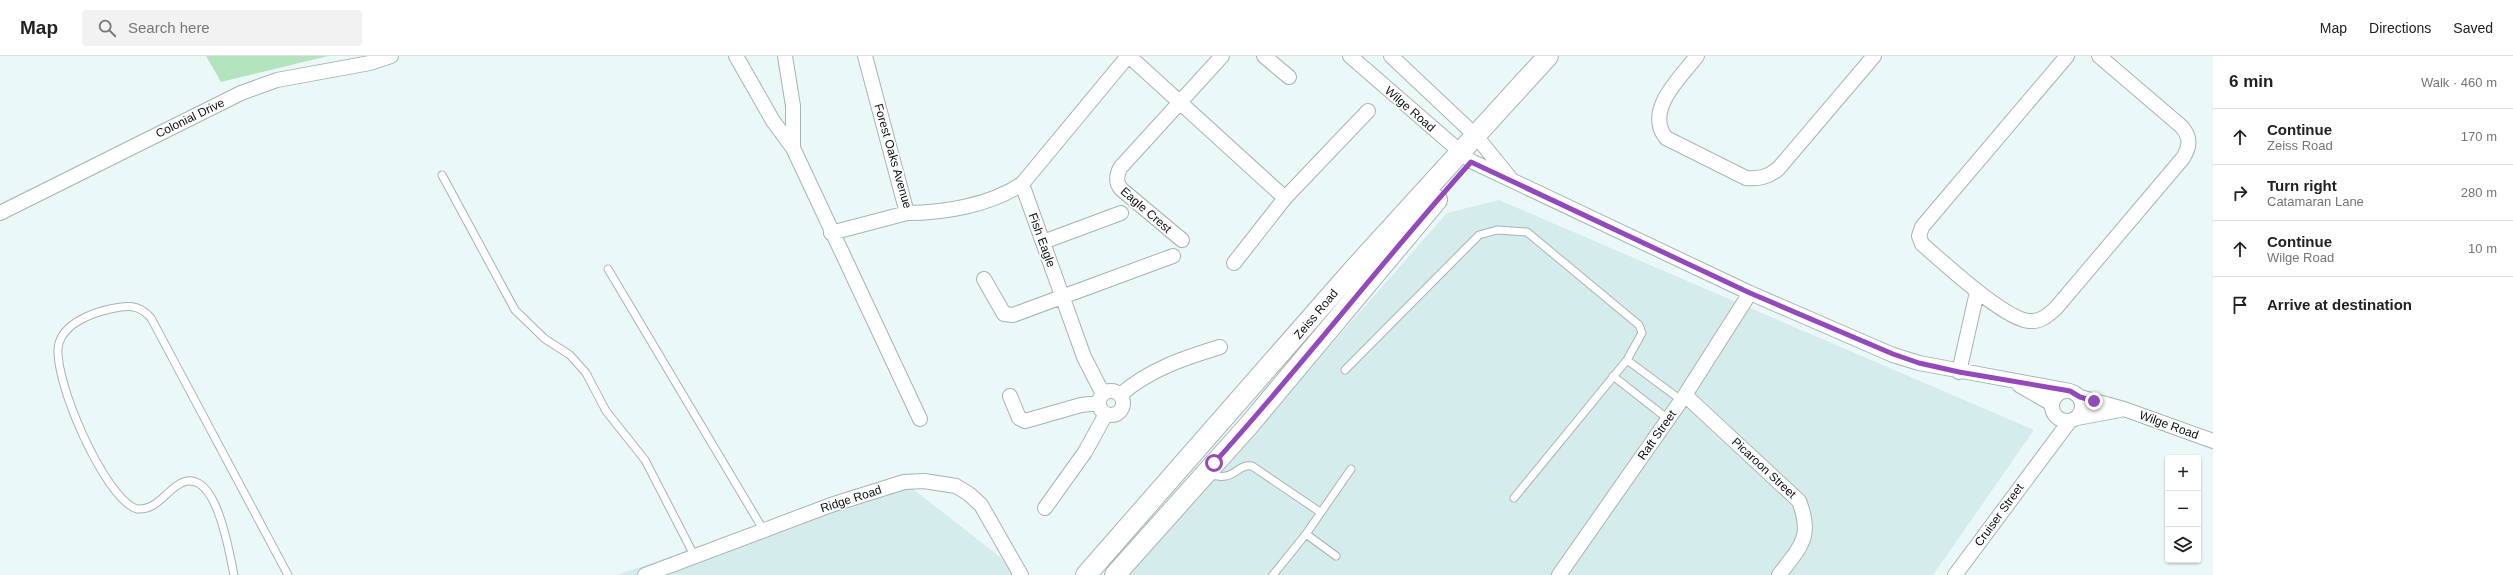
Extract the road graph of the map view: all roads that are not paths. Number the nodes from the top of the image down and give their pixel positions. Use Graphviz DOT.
graph roads {
  1 [pos="391,56"];
  2 [pos="736,56"];
  3 [pos="785,56"];
  4 [pos="865,56"];
  5 [pos="1128,56"];
  6 [pos="1222,56"];
  7 [pos="1264,56"];
  8 [pos="1350,56"];
  9 [pos="1390,56"];
  10 [pos="1548,56"];
  11 [pos="1561,56"];
  12 [pos="1697,56"];
  13 [pos="1874,56"];
  14 [pos="2067,56"];
  15 [pos="2099,56"];
  16 [pos="1289,77"];
  17 [pos="1179,102"];
  18 [pos="1368,111"];
  19 [pos="1480,141"];
  20 [pos="793,148"];
  21 [pos="1466,158"];
  22 [pos="442,175"];
  23 [pos="1513,181"];
  24 [pos="1022,184"];
  25 [pos="1285,198"];
  26 [pos="0,213"];
  27 [pos="907,213"];
  28 [pos="1121,213"];
  29 [pos="831,233"];
  30 [pos="1182,240"];
  31 [pos="1043,242"];
  32 [pos="1173,256"];
  33 [pos="1234,263"];
  34 [pos="608,269"];
  35 [pos="984,279"];
  36 [pos="1977,292"];
  37 [pos="1750,293"];
  38 [pos="1062,296"];
  39 [pos="1220,347"];
  40 [pos="1627,360"];
  41 [pos="1345,370"];
  42 [pos="1959,372"];
  43 [pos="1613,376"];
  44 [pos="2010,380"];
  45 [pos="2075,394"];
  46 [pos="1120,395"];
  47 [pos="1010,396"];
  48 [pos="1683,398"];
  49 [pos="1103,404"];
  50 [pos="2124,409"];
  51 [pos="2053,410"];
  52 [pos="1668,419"];
  53 [pos="920,420"];
  54 [pos="2073,420"];
  55 [pos="2213,441"];
  56 [pos="2042,456"];
  57 [pos="1351,469"];
  58 [pos="1206,473"];
  59 [pos="1514,498"];
  60 [pos="1045,508"];
  61 [pos="1320,512"];
  62 [pos="764,531"];
  63 [pos="1306,534"];
  64 [pos="1336,556"];
  65 [pos="694,557"];
  66 [pos="234,575"];
  67 [pos="288,575"];
  68 [pos="646,575"];
  69 [pos="1021,575"];
  70 [pos="1086,575"];
  71 [pos="1115,575"];
  72 [pos="1273,575"];
  73 [pos="1559,575"];
  74 [pos="1779,575"];
  75 [pos="1955,575"];
  1 -- 26 [label="street, Colonial Drive"];
  2 -- 20 [label="street"];
  3 -- 20 [label="street"];
  4 -- 27 [label="street, Forest Oaks Avenue"];
  5 -- 17 [label="street"];
  5 -- 24 [label="street, Forest Oaks Avenue"];
  6 -- 17 [label="street, Eagle Crest"];
  7 -- 16 [label="street"];
  8 -- 21 [label="street, Wilge Road"];
  9 -- 19 [label="street, Wilge Road"];
  10 -- 19 [label="street, Zeiss Road"];
  11 -- 19 [label="street, Zeiss Road"];
  12 -- 13 [label="street"];
  14 -- 36 [label="street"];
  15 -- 36 [label="street"];
  17 -- 25 [label="street"];
  17 -- 30 [label="street, Eagle Crest"];
  18 -- 25 [label="street"];
  19 -- 21 [label="street, Zeiss Road"];
  19 -- 23 [label="street, Wilge Road"];
  20 -- 29 [label="street"];
  21 -- 23 [label="street, Wilge Road"];
  21 -- 58 [label="street, Zeiss Road"];
  21 -- 70 [label="street, Zeiss Road"];
  22 -- 65 [label="lane"];
  23 -- 37 [label="street, Wilge Road"];
  24 -- 27 [label="street, Forest Oaks Avenue"];
  24 -- 31 [label="street, Fish Eagle"];
  25 -- 33 [label="street"];
  27 -- 29 [label="street"];
  28 -- 31 [label="street"];
  29 -- 53 [label="street"];
  31 -- 38 [label="street, Fish Eagle"];
  32 -- 38 [label="street"];
  34 -- 62 [label="lane"];
  35 -- 38 [label="street"];
  36 -- 42 [label="street"];
  37 -- 42 [label="street, Wilge Road"];
  37 -- 48 [label="street, Raft Street"];
  38 -- 49 [label="street, Fish Eagle"];
  39 -- 46 [label="street"];
  40 -- 41 [label="lane"];
  40 -- 43 [label="lane"];
  40 -- 48 [label="lane"];
  42 -- 44 [label="street, Wilge Road"];
  43 -- 52 [label="lane"];
  43 -- 59 [label="lane"];
  44 -- 45 [label="street, Wilge Road"];
  44 -- 51 [label="street"];
  45 -- 50 [label="street, Wilge Road"];
  45 -- 51 [label="street"];
  45 -- 54 [label="street"];
  46 -- 49 [label="street"];
  46 -- 49 [label="street"];
  47 -- 49 [label="street"];
  48 -- 52 [label="street, Raft Street"];
  48 -- 74 [label="street, Picaroon Street"];
  49 -- 60 [label="street"];
  50 -- 54 [label="street, Wilge Road"];
  50 -- 55 [label="street, Wilge Road"];
  51 -- 54 [label="street"];
  51 -- 56 [label="street, Cruiser Street"];
  52 -- 73 [label="street, Raft Street"];
  54 -- 56 [label="street, Cruiser Street"];
  56 -- 75 [label="street, Cruiser Street"];
  57 -- 61 [label="lane"];
  58 -- 61 [label="lane"];
  58 -- 71 [label="street, Zeiss Road"];
  61 -- 63 [label="lane"];
  62 -- 65 [label="street, Ridge Road"];
  62 -- 69 [label="street, Ridge Road"];
  63 -- 64 [label="lane"];
  63 -- 72 [label="lane"];
  65 -- 68 [label="street, Ridge Road"];
  66 -- 67 [label="lane"];
}
